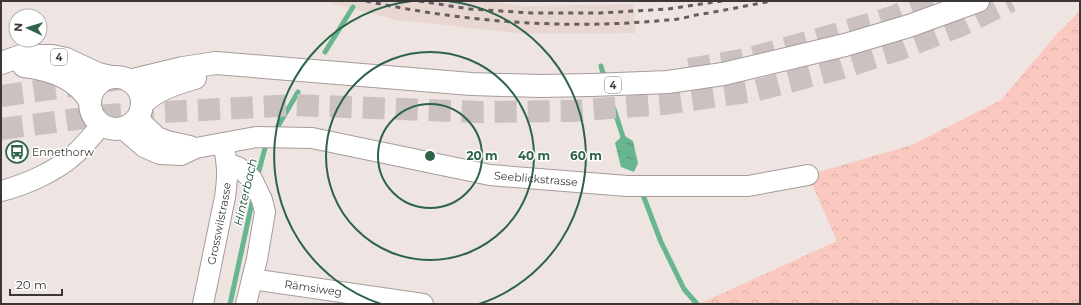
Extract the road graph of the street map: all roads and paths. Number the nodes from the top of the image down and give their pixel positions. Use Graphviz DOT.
graph roads {
  1 [pos="978,1"];
  2 [pos="2,62"];
  3 [pos="238,66"];
  4 [pos="120,79"];
  5 [pos="90,101"];
  6 [pos="126,119"];
  7 [pos="223,143"];
  8 [pos="228,164"];
  9 [pos="808,175"];
  10 [pos="1,192"];
  11 [pos="252,279"];
  12 [pos="203,304"];
  13 [pos="246,304"];
  14 [pos="423,304"];
  1 -- 3 [label="main road, 4"];
  2 -- 4 [label="main road, 4"];
  2 -- 5 [label="main road, 4"];
  3 -- 4 [label="main road, 4"];
  3 -- 6 [label="main road, 4"];
  4 -- 5 [label="main road"];
  4 -- 6 [label="main road"];
  5 -- 6 [label="main road"];
  6 -- 7 [label="street, Seeblickstrasse"];
  6 -- 10 [label="street"];
  7 -- 8 [label="street, Grosswilstrasse"];
  7 -- 9 [label="street, Seeblickstrasse"];
  8 -- 11 [label="street"];
  8 -- 12 [label="street, Grosswilstrasse"];
  11 -- 13 [label="street"];
  11 -- 14 [label="street, Rämsiweg"];
}
